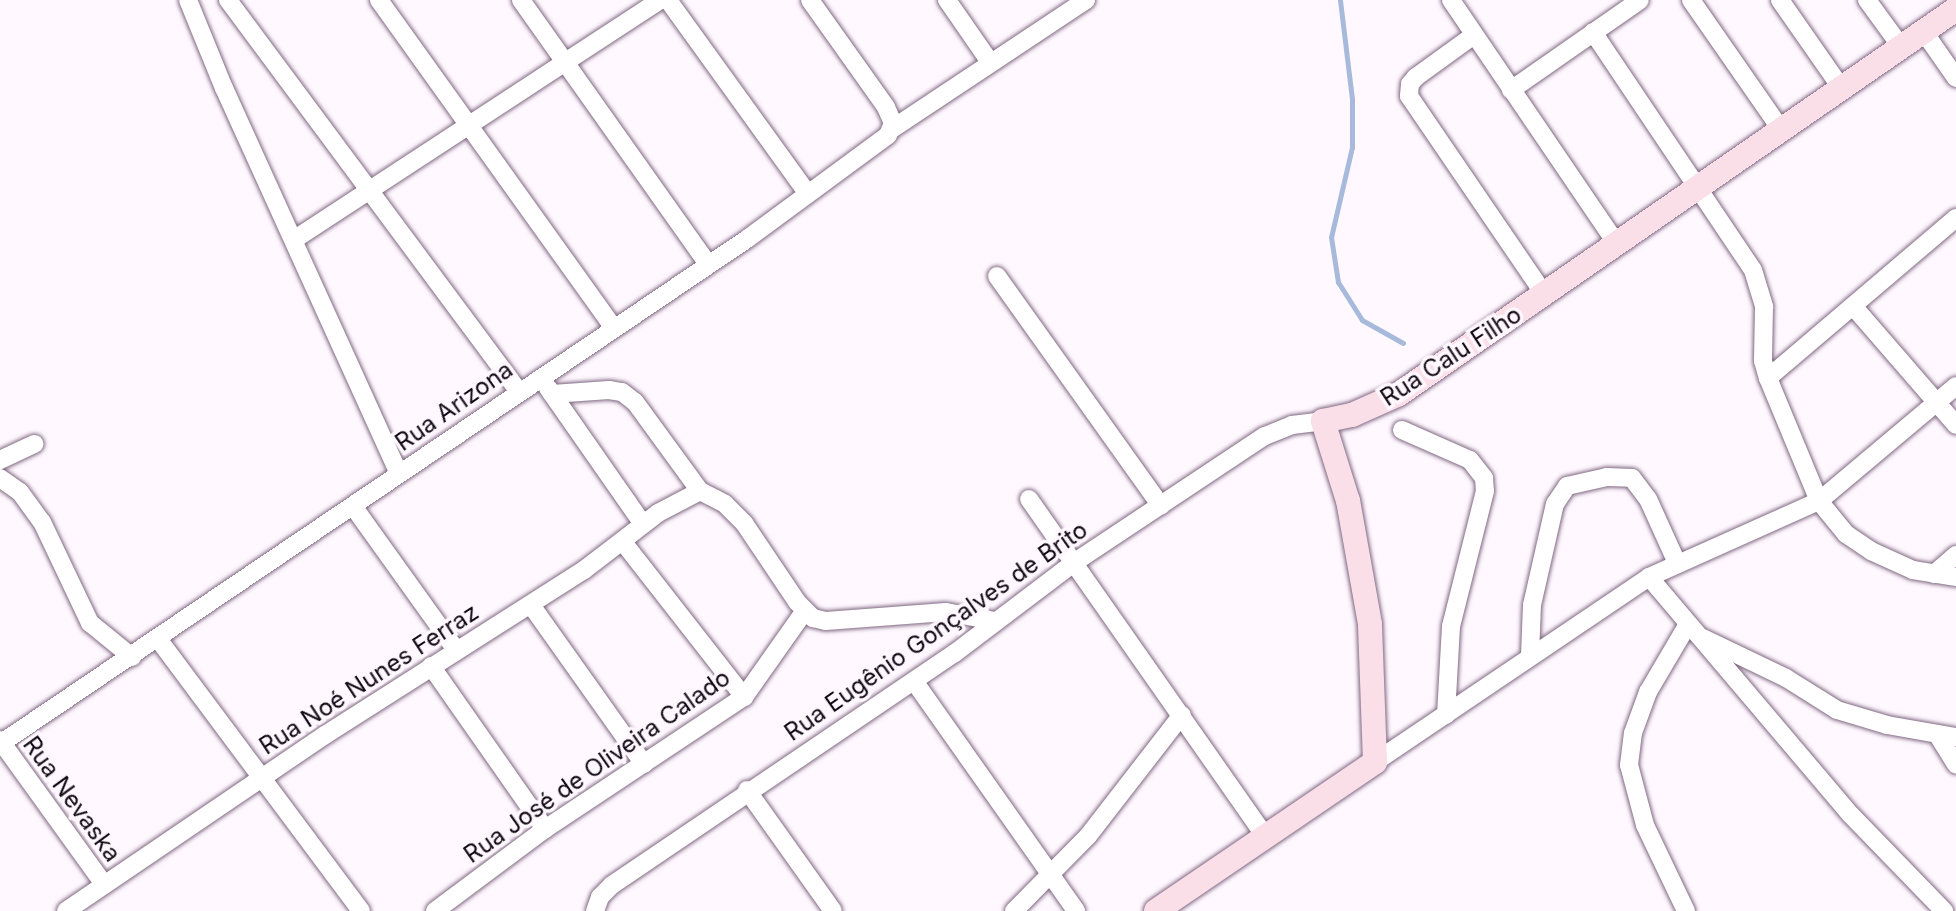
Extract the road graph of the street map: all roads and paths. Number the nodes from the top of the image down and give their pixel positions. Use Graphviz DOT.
graph roads {
  1 [pos="188,0"];
  2 [pos="228,0"];
  3 [pos="379,0"];
  4 [pos="521,0"];
  5 [pos="660,0"];
  6 [pos="668,0"];
  7 [pos="810,0"];
  8 [pos="947,0"];
  9 [pos="1086,0"];
  10 [pos="1451,0"];
  11 [pos="1640,0"];
  12 [pos="1691,0"];
  13 [pos="1780,0"];
  14 [pos="1867,0"];
  15 [pos="1956,9"];
  16 [pos="1593,32"];
  17 [pos="1924,32"];
  18 [pos="1474,35"];
  19 [pos="1902,48"];
  20 [pos="565,62"];
  21 [pos="990,62"];
  22 [pos="1956,78"];
  23 [pos="1842,89"];
  24 [pos="1511,90"];
  25 [pos="466,123"];
  26 [pos="892,129"];
  27 [pos="1782,131"];
  28 [pos="1698,186"];
  29 [pos="368,190"];
  30 [pos="808,194"];
  31 [pos="1956,218"];
  32 [pos="295,239"];
  33 [pos="1617,244"];
  34 [pos="707,263"];
  35 [pos="997,276"];
  36 [pos="1544,294"];
  37 [pos="1853,306"];
  38 [pos="613,327"];
  39 [pos="539,376"];
  40 [pos="1768,378"];
  41 [pos="1956,386"];
  42 [pos="518,390"];
  43 [pos="552,394"];
  44 [pos="1937,403"];
  45 [pos="1323,421"];
  46 [pos="1956,425"];
  47 [pos="1402,430"];
  48 [pos="35,444"];
  49 [pos="0,460"];
  50 [pos="399,473"];
  51 [pos="0,478"];
  52 [pos="700,491"];
  53 [pos="1029,499"];
  54 [pos="1819,501"];
  55 [pos="353,506"];
  56 [pos="1161,506"];
  57 [pos="643,524"];
  58 [pos="623,542"];
  59 [pos="1956,555"];
  60 [pos="1075,562"];
  61 [pos="1677,563"];
  62 [pos="1934,574"];
  63 [pos="1649,577"];
  64 [pos="1956,577"];
  65 [pos="531,605"];
  66 [pos="808,615"];
  67 [pos="995,621"];
  68 [pos="1693,629"];
  69 [pos="159,640"];
  70 [pos="457,651"];
  71 [pos="1530,656"];
  72 [pos="132,657"];
  73 [pos="431,666"];
  74 [pos="914,681"];
  75 [pos="744,697"];
  76 [pos="1182,715"];
  77 [pos="1446,715"];
  78 [pos="1947,736"];
  79 [pos="1,742"];
  80 [pos="1375,762"];
  81 [pos="644,764"];
  82 [pos="1956,764"];
  83 [pos="261,777"];
  84 [pos="747,790"];
  85 [pos="545,829"];
  86 [pos="1264,835"];
  87 [pos="1051,874"];
  88 [pos="104,884"];
  89 [pos="66,911"];
  90 [pos="361,911"];
  91 [pos="435,911"];
  92 [pos="595,911"];
  93 [pos="833,911"];
  94 [pos="1014,911"];
  95 [pos="1076,911"];
  96 [pos="1156,911"];
  97 [pos="1686,911"];
  98 [pos="1944,911"];
  1 -- 32 [label="street"];
  2 -- 29 [label="street"];
  3 -- 25 [label="street"];
  4 -- 20 [label="street"];
  5 -- 20 [label="street"];
  6 -- 30 [label="street"];
  7 -- 26 [label="street"];
  8 -- 21 [label="street"];
  9 -- 21 [label="street, Rua Arizona"];
  10 -- 18 [label="street"];
  11 -- 16 [label="street"];
  12 -- 27 [label="street"];
  13 -- 23 [label="street"];
  14 -- 19 [label="street"];
  15 -- 17 [label="street, Rua Calu Filho"];
  16 -- 24 [label="street"];
  16 -- 28 [label="street"];
  17 -- 19 [label="street, Rua Calu Filho"];
  17 -- 22 [label="street"];
  18 -- 24 [label="street"];
  18 -- 36 [label="street"];
  19 -- 23 [label="street, Rua Calu Filho"];
  20 -- 25 [label="street"];
  20 -- 34 [label="street"];
  21 -- 26 [label="street, Rua Arizona"];
  23 -- 27 [label="street, Rua Calu Filho"];
  24 -- 33 [label="street"];
  25 -- 29 [label="street"];
  25 -- 38 [label="street"];
  26 -- 30 [label="street, Rua Arizona"];
  27 -- 28 [label="street, Rua Calu Filho"];
  28 -- 33 [label="street, Rua Calu Filho"];
  28 -- 40 [label="street"];
  29 -- 32 [label="street"];
  29 -- 42 [label="street"];
  30 -- 34 [label="street, Rua Arizona"];
  31 -- 37 [label="street"];
  32 -- 50 [label="street"];
  33 -- 36 [label="street, Rua Calu Filho"];
  34 -- 38 [label="street, Rua Arizona"];
  35 -- 56 [label="street"];
  36 -- 45 [label="street, Rua Calu Filho"];
  37 -- 40 [label="street"];
  37 -- 44 [label="street"];
  38 -- 39 [label="street, Rua Arizona"];
  39 -- 42 [label="street, Rua Arizona"];
  39 -- 43 [label="street"];
  40 -- 54 [label="street"];
  41 -- 44 [label="street"];
  42 -- 50 [label="street, Rua Arizona"];
  43 -- 52 [label="street"];
  43 -- 57 [label="street"];
  44 -- 46 [label="street"];
  44 -- 54 [label="street"];
  45 -- 56 [label="street, Rua Eugênio Gonçalves de Brito"];
  45 -- 80 [label="street"];
  47 -- 77 [label="street"];
  48 -- 49 [label="street"];
  50 -- 55 [label="street, Rua Arizona"];
  51 -- 72 [label="street"];
  52 -- 57 [label="street, Rua Noé Nunes Ferraz"];
  52 -- 66 [label="street"];
  53 -- 60 [label="street"];
  54 -- 61 [label="street"];
  54 -- 62 [label="street"];
  55 -- 69 [label="street, Rua Arizona"];
  55 -- 70 [label="street"];
  56 -- 60 [label="street, Rua Eugênio Gonçalves de Brito"];
  57 -- 58 [label="street, Rua Noé Nunes Ferraz"];
  58 -- 65 [label="street, Rua Noé Nunes Ferraz"];
  58 -- 75 [label="street"];
  59 -- 62 [label="street"];
  60 -- 67 [label="street, Rua Eugênio Gonçalves de Brito"];
  60 -- 76 [label="street"];
  61 -- 63 [label="street"];
  61 -- 71 [label="street"];
  62 -- 64 [label="street"];
  63 -- 68 [label="street"];
  63 -- 71 [label="street"];
  65 -- 70 [label="street, Rua Noé Nunes Ferraz"];
  65 -- 81 [label="street"];
  66 -- 67 [label="street"];
  66 -- 75 [label="street, Rua José de Oliveira Calado"];
  67 -- 74 [label="street, Rua Eugênio Gonçalves de Brito"];
  68 -- 78 [label="street"];
  68 -- 97 [label="street"];
  68 -- 98 [label="street"];
  69 -- 72 [label="street, Rua Arizona"];
  69 -- 83 [label="street"];
  70 -- 73 [label="street, Rua Noé Nunes Ferraz"];
  71 -- 77 [label="street"];
  72 -- 79 [label="street, Rua Arizona"];
  73 -- 83 [label="street, Rua Noé Nunes Ferraz"];
  73 -- 85 [label="street"];
  74 -- 84 [label="street, Rua Eugênio Gonçalves de Brito"];
  74 -- 87 [label="street"];
  75 -- 81 [label="street, Rua José de Oliveira Calado"];
  76 -- 86 [label="street"];
  76 -- 87 [label="street"];
  77 -- 80 [label="street"];
  78 -- 82 [label="street"];
  79 -- 88 [label="street, Rua Nevaska"];
  80 -- 86 [label="street"];
  81 -- 85 [label="street, Rua José de Oliveira Calado"];
  83 -- 88 [label="street, Rua Noé Nunes Ferraz"];
  83 -- 90 [label="street"];
  84 -- 92 [label="street, Rua Eugênio Gonçalves de Brito"];
  84 -- 93 [label="street"];
  85 -- 91 [label="street, Rua José de Oliveira Calado"];
  86 -- 96 [label="street"];
  87 -- 94 [label="street"];
  87 -- 95 [label="street"];
  88 -- 89 [label="street, Rua Noé Nunes Ferraz"];
}
